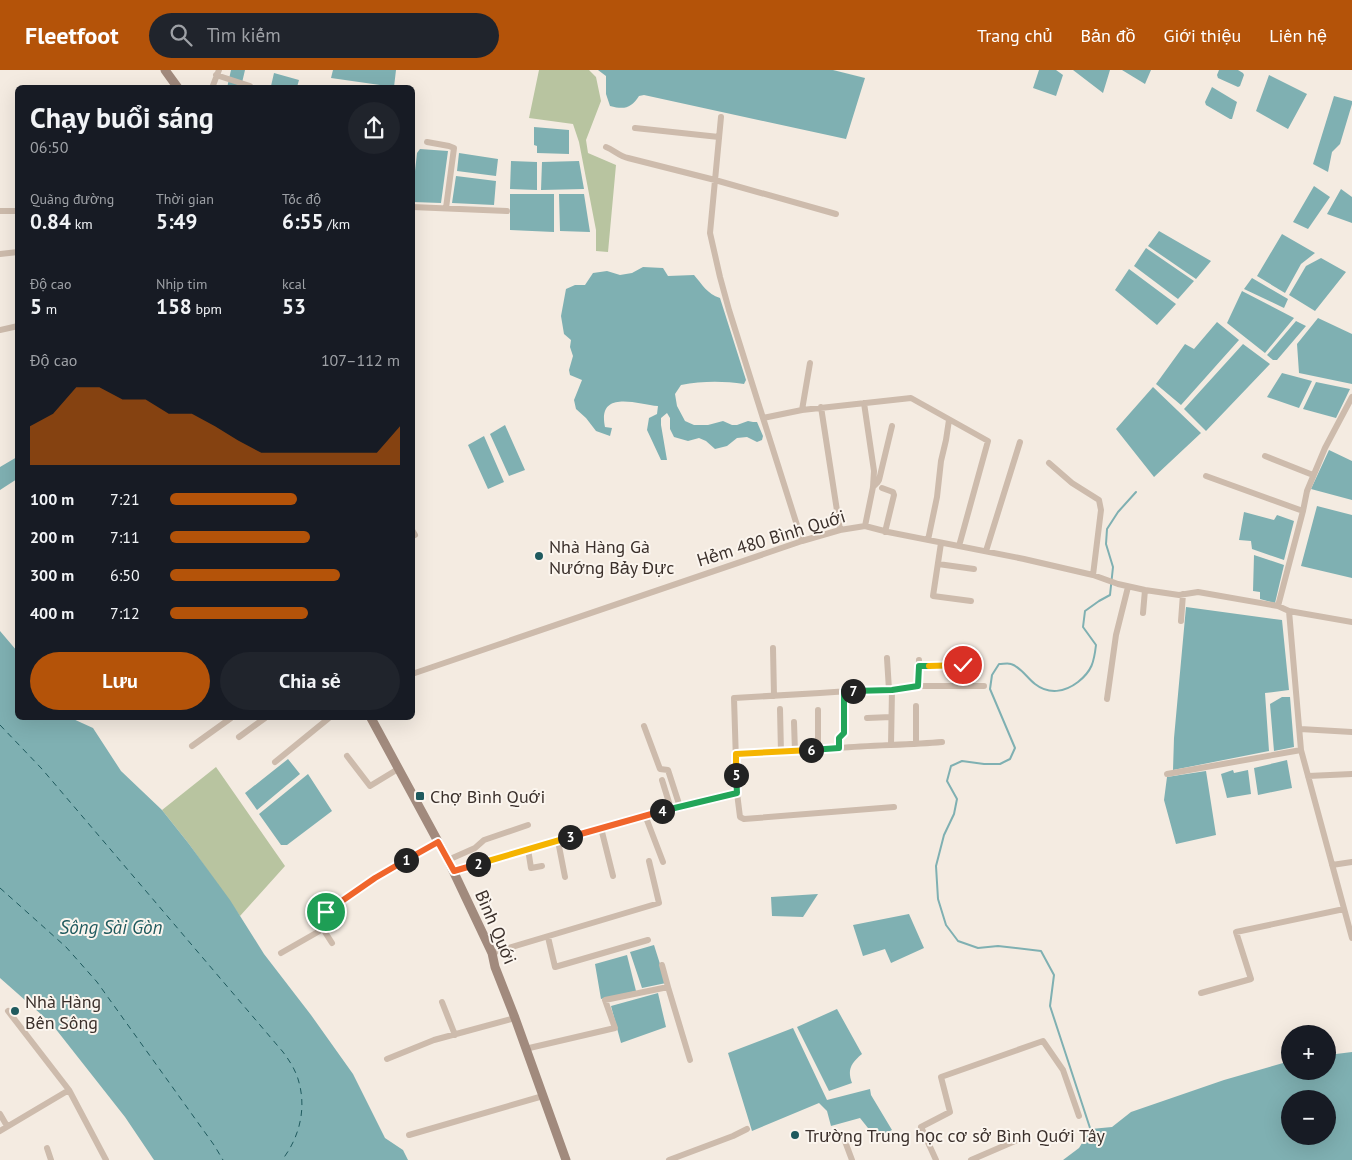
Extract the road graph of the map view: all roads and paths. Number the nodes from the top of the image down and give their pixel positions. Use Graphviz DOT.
graph roads {
  1 [pos="165,70"];
  2 [pos="217,73"];
  3 [pos="176,85"];
  4 [pos="213,85"];
  5 [pos="247,85"];
  6 [pos="721,117"];
  7 [pos="635,128"];
  8 [pos="719,137"];
  9 [pos="427,142"];
  10 [pos="606,147"];
  11 [pos="715,180"];
  12 [pos="415,207"];
  13 [pos="446,208"];
  14 [pos="15,210"];
  15 [pos="0,211"];
  16 [pos="507,211"];
  17 [pos="836,214"];
  18 [pos="15,252"];
  19 [pos="0,254"];
  20 [pos="15,327"];
  21 [pos="0,330"];
  22 [pos="810,362"];
  23 [pos="1352,397"];
  24 [pos="864,403"];
  25 [pos="821,408"];
  26 [pos="802,410"];
  27 [pos="763,418"];
  28 [pos="949,420"];
  29 [pos="892,426"];
  30 [pos="1020,442"];
  31 [pos="1265,456"];
  32 [pos="1049,463"];
  33 [pos="1313,475"];
  34 [pos="1206,476"];
  35 [pos="873,487"];
  36 [pos="882,488"];
  37 [pos="1303,510"];
  38 [pos="865,526"];
  39 [pos="840,530"];
  40 [pos="886,532"];
  41 [pos="928,540"];
  42 [pos="802,541"];
  43 [pos="941,543"];
  44 [pos="960,546"];
  45 [pos="986,552"];
  46 [pos="938,564"];
  47 [pos="974,569"];
  48 [pos="1093,575"];
  49 [pos="1128,587"];
  50 [pos="1145,590"];
  51 [pos="1183,594"];
  52 [pos="970,601"];
  53 [pos="1278,606"];
  54 [pos="1289,611"];
  55 [pos="1143,613"];
  56 [pos="1181,621"];
  57 [pos="1352,622"];
  58 [pos="773,648"];
  59 [pos="887,658"];
  60 [pos="963,665"];
  61 [pos="415,673"];
  62 [pos="918,686"];
  63 [pos="984,686"];
  64 [pos="890,690"];
  65 [pos="844,691"];
  66 [pos="774,696"];
  67 [pos="1107,699"];
  68 [pos="916,706"];
  69 [pos="780,709"];
  70 [pos="818,710"];
  71 [pos="891,717"];
  72 [pos="867,718"];
  73 [pos="228,720"];
  74 [pos="262,720"];
  75 [pos="327,720"];
  76 [pos="372,720"];
  77 [pos="794,722"];
  78 [pos="644,726"];
  79 [pos="1300,729"];
  80 [pos="1352,732"];
  81 [pos="238,737"];
  82 [pos="942,742"];
  83 [pos="916,744"];
  84 [pos="891,745"];
  85 [pos="192,746"];
  86 [pos="839,748"];
  87 [pos="818,750"];
  88 [pos="1301,750"];
  89 [pos="796,752"];
  90 [pos="781,753"];
  91 [pos="736,754"];
  92 [pos="347,756"];
  93 [pos="275,762"];
  94 [pos="398,769"];
  95 [pos="1167,774"];
  96 [pos="1352,774"];
  97 [pos="1308,776"];
  98 [pos="662,780"];
  99 [pos="737,793"];
  100 [pos="680,807"];
  101 [pos="894,808"];
  102 [pos="671,809"];
  103 [pos="645,815"];
  104 [pos="528,825"];
  105 [pos="601,828"];
  106 [pos="558,841"];
  107 [pos="438,842"];
  108 [pos="528,849"];
  109 [pos="448,860"];
  110 [pos="649,861"];
  111 [pos="663,862"];
  112 [pos="1352,862"];
  113 [pos="1332,865"];
  114 [pos="542,866"];
  115 [pos="454,871"];
  116 [pos="612,876"];
  117 [pos="565,877"];
  118 [pos="1344,909"];
  119 [pos="323,929"];
  120 [pos="548,937"];
  121 [pos="1352,938"];
  122 [pos="648,940"];
  123 [pos="332,943"];
  124 [pos="281,953"];
  125 [pos="492,953"];
  126 [pos="662,964"];
  127 [pos="668,987"];
  128 [pos="1202,993"];
  129 [pos="442,1002"];
  130 [pos="8,1010"];
  131 [pos="515,1018"];
  132 [pos="455,1035"];
  133 [pos="526,1049"];
  134 [pos="387,1059"];
  135 [pos="690,1060"];
  136 [pos="69,1090"];
  137 [pos="543,1096"];
  138 [pos="0,1114"];
  139 [pos="1078,1116"];
  140 [pos="7,1126"];
  141 [pos="747,1129"];
  142 [pos="0,1131"];
  143 [pos="409,1135"];
  144 [pos="843,1136"];
  145 [pos="1027,1136"];
  146 [pos="47,1148"];
  147 [pos="51,1160"];
  148 [pos="106,1160"];
  149 [pos="566,1160"];
  150 [pos="668,1160"];
  151 [pos="852,1160"];
  152 [pos="936,1160"];
  153 [pos="971,1160"];
  1 -- 3 [label="main road"];
  2 -- 4 [label="street"];
  2 -- 5 [label="street"];
  6 -- 8 [label="street"];
  7 -- 8 [label="street"];
  8 -- 11 [label="street"];
  9 -- 13 [label="street"];
  10 -- 11 [label="street"];
  11 -- 17 [label="street"];
  11 -- 27 [label="street"];
  12 -- 13 [label="street"];
  13 -- 16 [label="street"];
  14 -- 15 [label="street"];
  18 -- 19 [label="street"];
  20 -- 21 [label="street"];
  22 -- 26 [label="street"];
  23 -- 33 [label="street"];
  24 -- 25 [label="street"];
  24 -- 28 [label="street"];
  24 -- 35 [label="street"];
  25 -- 26 [label="street"];
  25 -- 39 [label="street"];
  26 -- 27 [label="street"];
  27 -- 42 [label="street"];
  28 -- 41 [label="street"];
  28 -- 44 [label="street"];
  29 -- 35 [label="street"];
  30 -- 45 [label="street"];
  31 -- 33 [label="street"];
  32 -- 48 [label="street"];
  33 -- 37 [label="street"];
  34 -- 37 [label="street"];
  35 -- 38 [label="street"];
  36 -- 40 [label="street"];
  37 -- 53 [label="street"];
  38 -- 39 [label="street, Hẻm 480 Bình Quới"];
  38 -- 40 [label="street, Hẻm 480 Bình Quới"];
  39 -- 42 [label="street, Hẻm 480 Bình Quới"];
  40 -- 41 [label="street, Hẻm 480 Bình Quới"];
  41 -- 43 [label="street, Hẻm 480 Bình Quới"];
  42 -- 61 [label="street, Hẻm 480 Bình Quới"];
  43 -- 44 [label="street, Hẻm 480 Bình Quới"];
  43 -- 46 [label="street"];
  44 -- 45 [label="street, Hẻm 480 Bình Quới"];
  45 -- 48 [label="street, Hẻm 480 Bình Quới"];
  46 -- 47 [label="street"];
  46 -- 52 [label="street"];
  48 -- 49 [label="street, Hẻm 480 Bình Quới"];
  49 -- 50 [label="street, Hẻm 480 Bình Quới"];
  49 -- 67 [label="street"];
  50 -- 51 [label="street, Hẻm 480 Bình Quới"];
  50 -- 55 [label="street"];
  51 -- 53 [label="street, Hẻm 480 Bình Quới"];
  51 -- 56 [label="street"];
  53 -- 54 [label="street, Hẻm 480 Bình Quới"];
  54 -- 57 [label="street, Hẻm 480 Bình Quới"];
  54 -- 79 [label="street"];
  58 -- 66 [label="street"];
  59 -- 64 [label="street"];
  60 -- 62 [label="street"];
  62 -- 63 [label="street"];
  62 -- 64 [label="street"];
  64 -- 65 [label="street"];
  64 -- 71 [label="street"];
  65 -- 66 [label="street"];
  65 -- 86 [label="street"];
  66 -- 91 [label="street"];
  68 -- 83 [label="street"];
  69 -- 90 [label="street"];
  70 -- 87 [label="street"];
  71 -- 72 [label="street"];
  71 -- 84 [label="street"];
  73 -- 85 [label="street"];
  74 -- 81 [label="street"];
  75 -- 93 [label="street"];
  76 -- 94 [label="main road, Bình Quới"];
  77 -- 89 [label="street"];
  78 -- 100 [label="street"];
  79 -- 80 [label="street"];
  79 -- 88 [label="street"];
  82 -- 83 [label="street"];
  83 -- 84 [label="street"];
  84 -- 86 [label="street"];
  86 -- 87 [label="street"];
  87 -- 89 [label="street"];
  88 -- 95 [label="street"];
  88 -- 97 [label="street"];
  89 -- 90 [label="street"];
  90 -- 91 [label="street"];
  91 -- 99 [label="street"];
  92 -- 94 [label="street"];
  94 -- 107 [label="main road, Bình Quới"];
  96 -- 97 [label="street"];
  97 -- 113 [label="street"];
  98 -- 102 [label="street"];
  99 -- 100 [label="street"];
  99 -- 101 [label="street"];
  100 -- 102 [label="street"];
  102 -- 103 [label="street"];
  103 -- 105 [label="street"];
  103 -- 111 [label="street"];
  104 -- 109 [label="street"];
  105 -- 106 [label="street"];
  105 -- 116 [label="street"];
  106 -- 108 [label="street"];
  106 -- 117 [label="street"];
  107 -- 109 [label="main road, Bình Quới"];
  107 -- 119 [label="street"];
  108 -- 114 [label="street"];
  108 -- 115 [label="street"];
  109 -- 115 [label="main road, Bình Quới"];
  110 -- 120 [label="street"];
  112 -- 113 [label="street"];
  113 -- 118 [label="street"];
  115 -- 125 [label="main road, Bình Quới"];
  118 -- 121 [label="street"];
  118 -- 128 [label="street"];
  119 -- 123 [label="street"];
  119 -- 124 [label="street"];
  120 -- 122 [label="street"];
  120 -- 125 [label="street"];
  125 -- 131 [label="main road, Bình Quới"];
  126 -- 127 [label="street"];
  127 -- 133 [label="street"];
  127 -- 135 [label="street"];
  129 -- 132 [label="street"];
  130 -- 136 [label="street"];
  131 -- 132 [label="street"];
  131 -- 133 [label="main road, Bình Quới"];
  132 -- 134 [label="street"];
  133 -- 137 [label="main road, Bình Quới"];
  136 -- 140 [label="street"];
  136 -- 148 [label="street"];
  137 -- 143 [label="street"];
  137 -- 149 [label="main road, Bình Quới"];
  138 -- 140 [label="street"];
  139 -- 152 [label="street"];
  140 -- 142 [label="street"];
  141 -- 150 [label="street"];
  144 -- 151 [label="street"];
  145 -- 153 [label="street"];
  146 -- 147 [label="street"];
}
